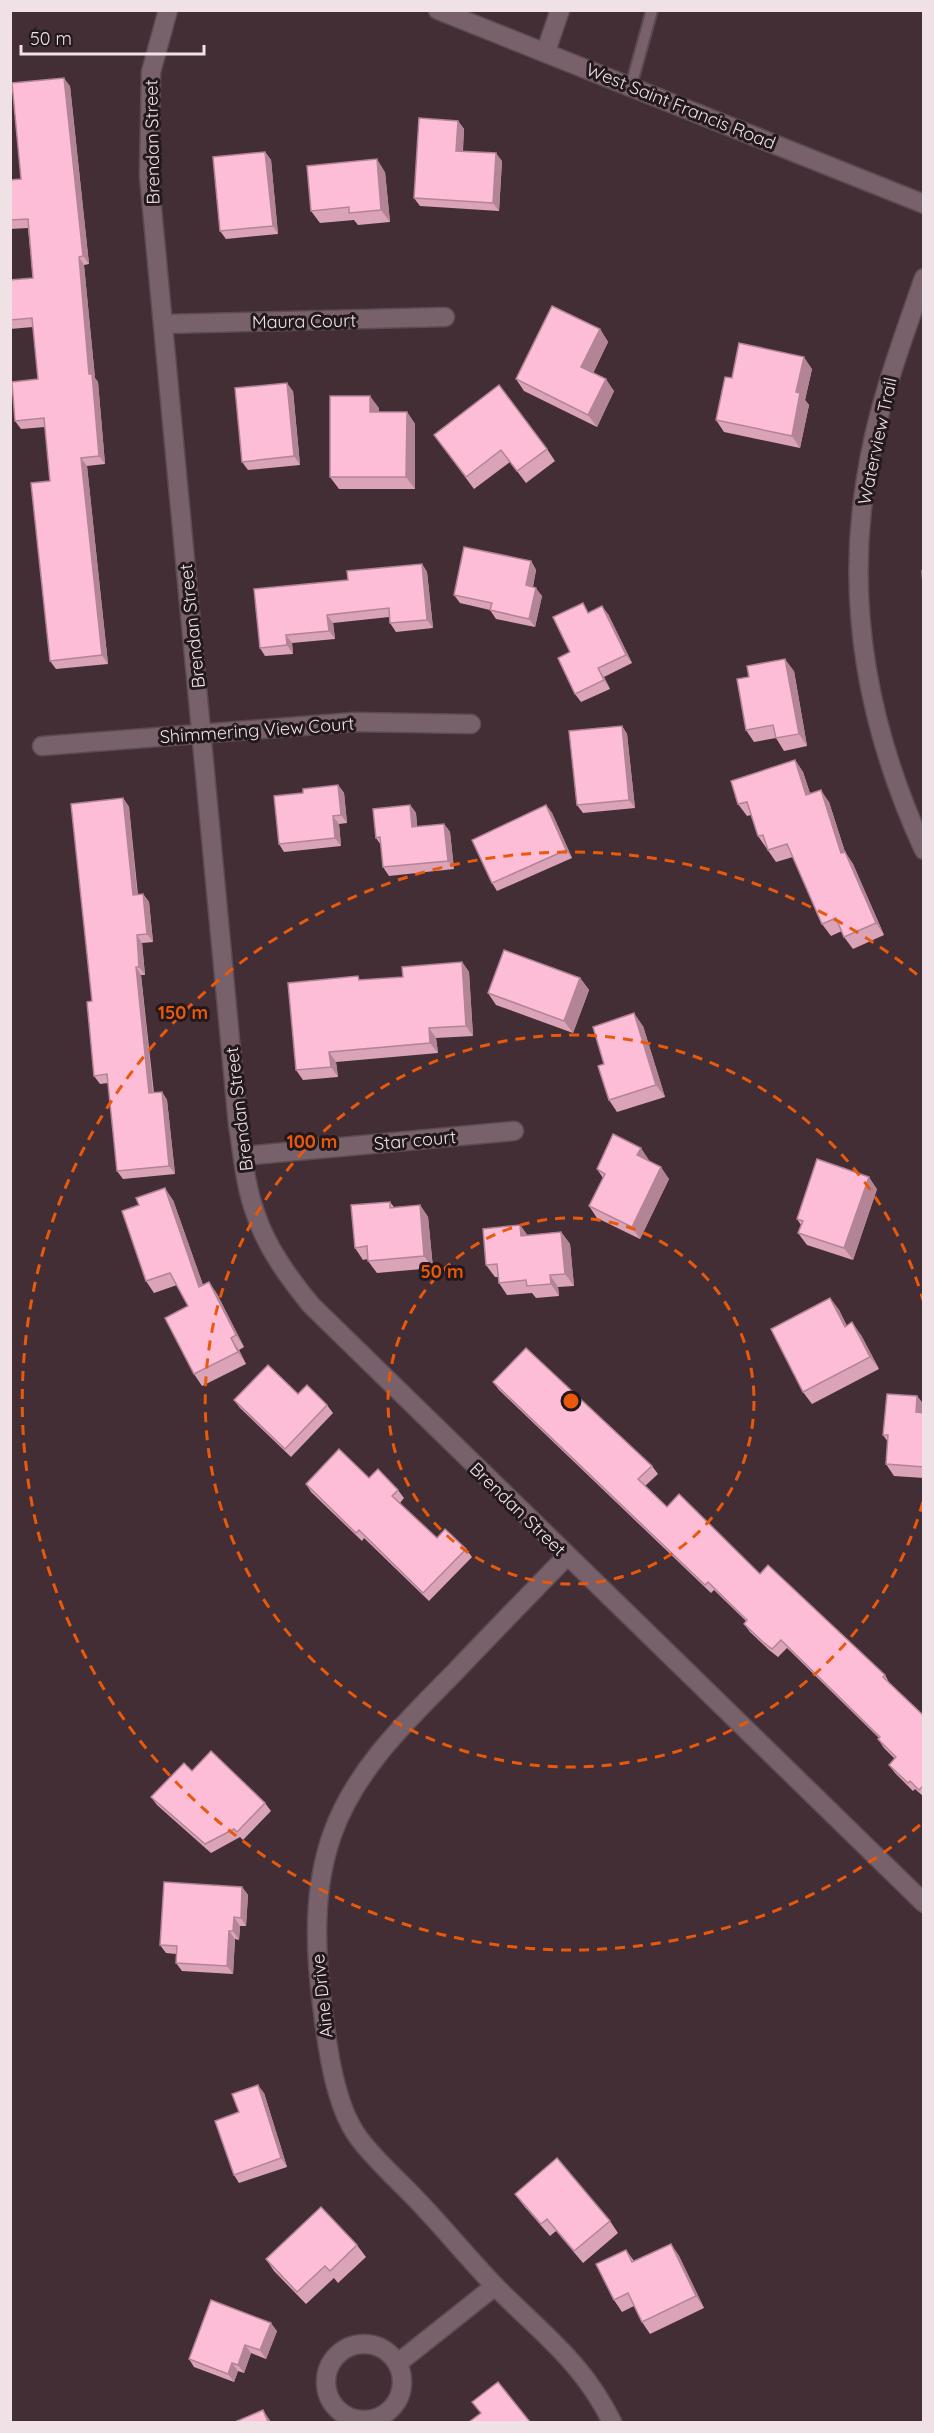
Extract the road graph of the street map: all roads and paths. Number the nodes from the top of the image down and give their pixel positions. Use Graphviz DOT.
graph roads {
  1 [pos="168,10"];
  2 [pos="438,10"];
  3 [pos="560,10"];
  4 [pos="652,10"];
  5 [pos="546,51"];
  6 [pos="631,86"];
  7 [pos="924,204"];
  8 [pos="924,278"];
  9 [pos="446,317"];
  10 [pos="163,324"];
  11 [pos="471,724"];
  12 [pos="203,732"];
  13 [pos="42,746"];
  14 [pos="924,850"];
  15 [pos="514,1131"];
  16 [pos="243,1156"];
  17 [pos="567,1556"];
  18 [pos="924,1903"];
  19 [pos="495,2286"];
  20 [pos="398,2363"];
  21 [pos="612,2422"];
  1 -- 10 [label="street, Brendan Street"];
  2 -- 5 [label="street, West Saint Francis Road"];
  3 -- 5 [label="street"];
  4 -- 6 [label="lane"];
  5 -- 6 [label="street, West Saint Francis Road"];
  6 -- 7 [label="street, West Saint Francis Road"];
  8 -- 14 [label="street, Waterview Trail"];
  9 -- 10 [label="street, Maura Court"];
  10 -- 12 [label="street, Brendan Street"];
  11 -- 12 [label="street, Shimmering View Court"];
  12 -- 13 [label="street, Shimmering View Court"];
  12 -- 16 [label="street, Brendan Street"];
  15 -- 16 [label="street, Star court"];
  16 -- 17 [label="street, Brendan Street"];
  17 -- 18 [label="street, Brendan Street"];
  17 -- 19 [label="street, Aine Drive"];
  19 -- 20 [label="street"];
  19 -- 21 [label="street, Aine Drive"];
  20 -- 20 [label="street"];
}
